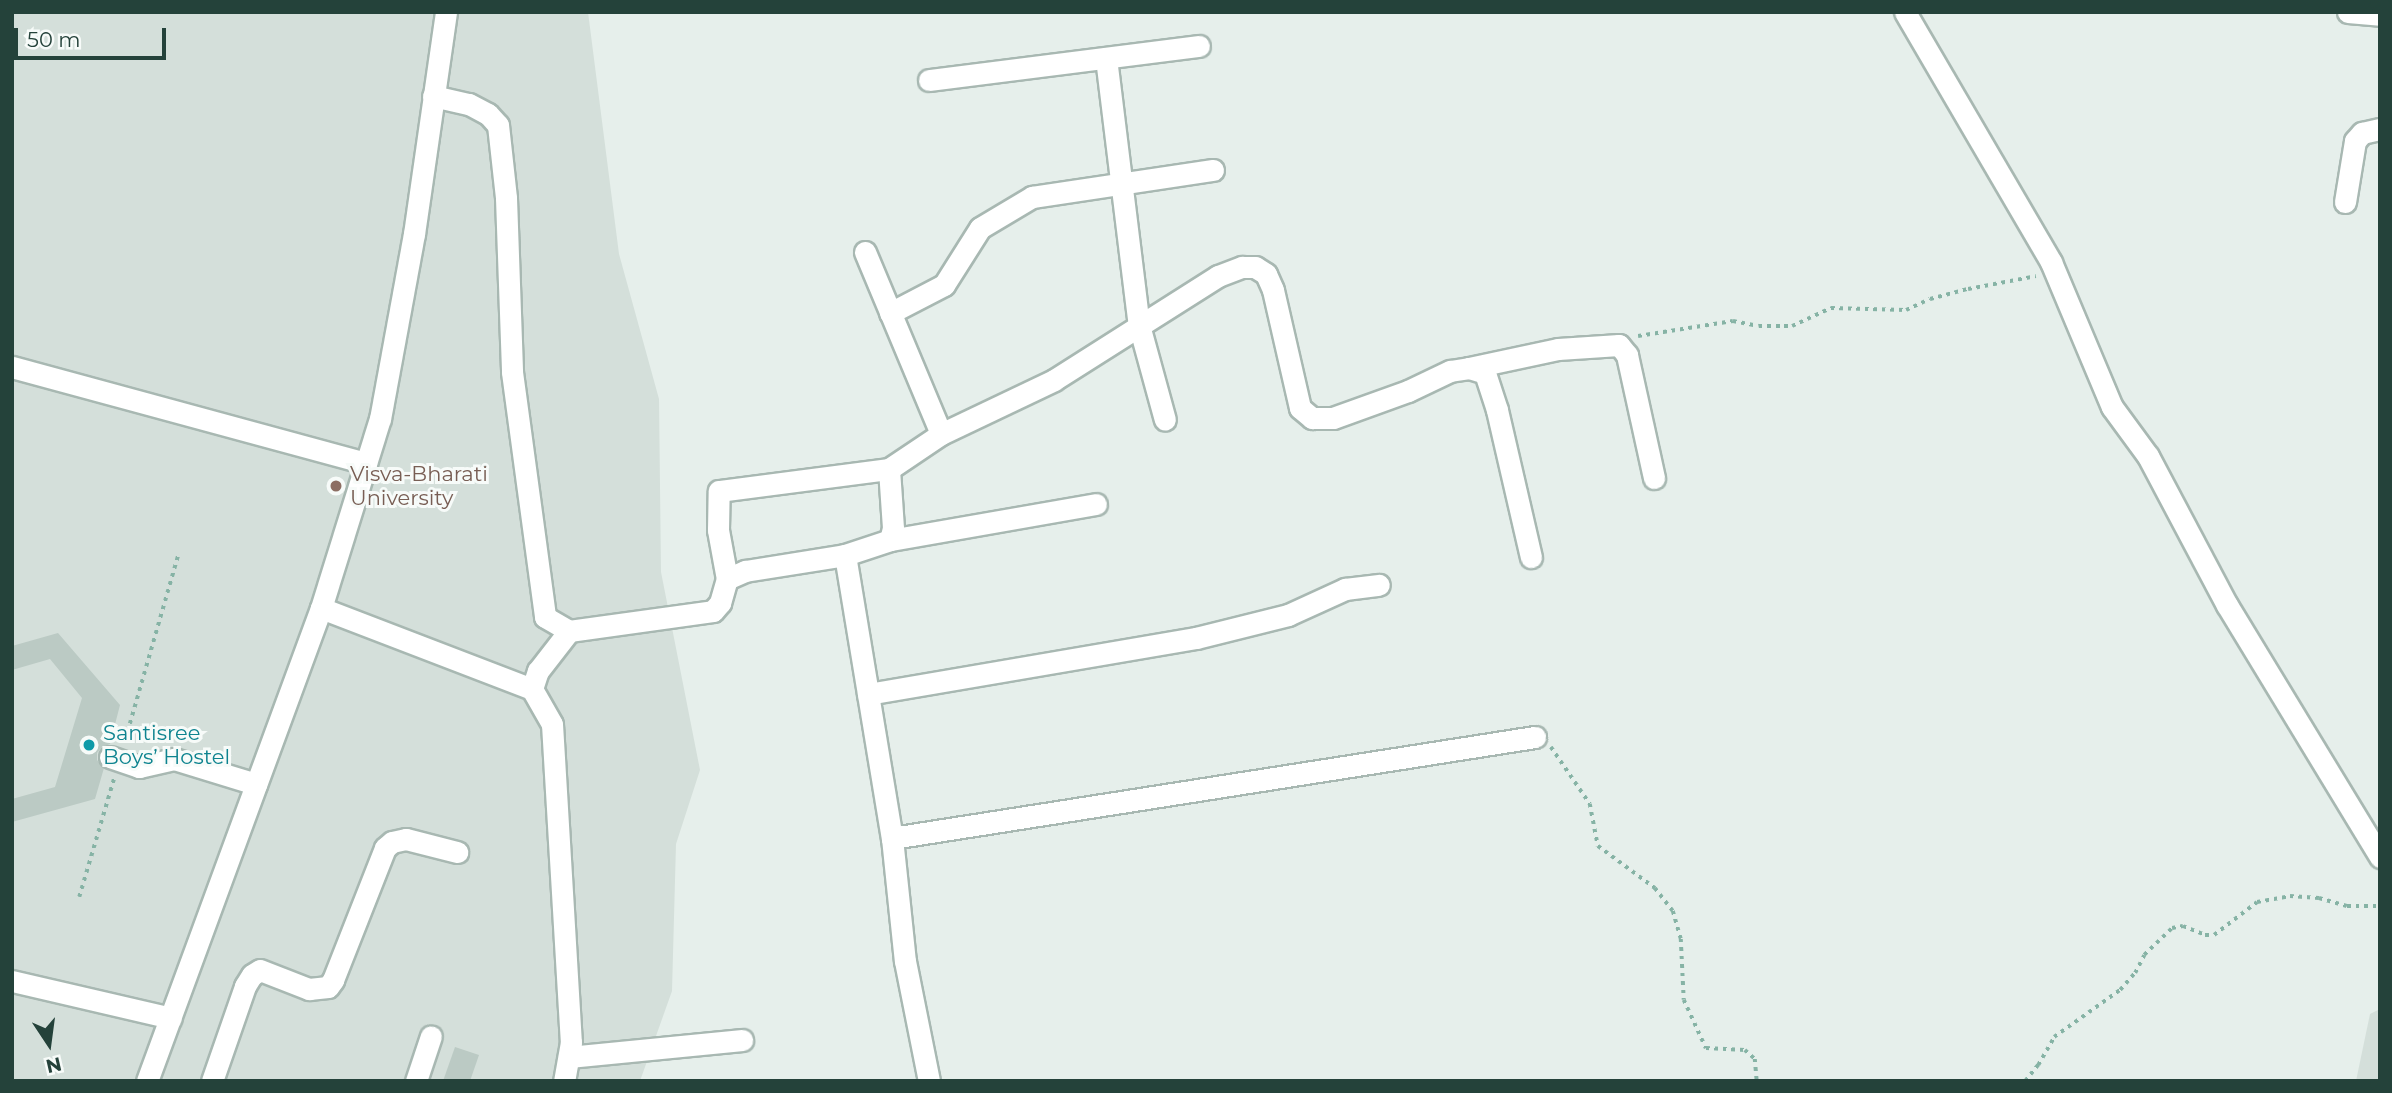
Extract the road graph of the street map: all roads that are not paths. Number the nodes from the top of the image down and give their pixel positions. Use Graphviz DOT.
graph roads {
  1 [pos="446,12"];
  2 [pos="1905,12"];
  3 [pos="2348,12"];
  4 [pos="2380,15"];
  5 [pos="1199,46"];
  6 [pos="1105,58"];
  7 [pos="929,80"];
  8 [pos="433,96"];
  9 [pos="2380,129"];
  10 [pos="1213,170"];
  11 [pos="1123,182"];
  12 [pos="2345,202"];
  13 [pos="865,251"];
  14 [pos="890,313"];
  15 [pos="1139,326"];
  16 [pos="12,367"];
  17 [pos="1469,368"];
  18 [pos="1165,420"];
  19 [pos="941,434"];
  20 [pos="366,463"];
  21 [pos="888,469"];
  22 [pos="1654,478"];
  23 [pos="1097,504"];
  24 [pos="890,540"];
  25 [pos="845,555"];
  26 [pos="1531,557"];
  27 [pos="727,579"];
  28 [pos="1379,585"];
  29 [pos="321,608"];
  30 [pos="569,631"];
  31 [pos="532,689"];
  32 [pos="868,694"];
  33 [pos="1535,737"];
  34 [pos="115,758"];
  35 [pos="256,784"];
  36 [pos="892,838"];
  37 [pos="457,852"];
  38 [pos="2380,858"];
  39 [pos="12,981"];
  40 [pos="171,1018"];
  41 [pos="431,1036"];
  42 [pos="741,1040"];
  43 [pos="569,1057"];
  44 [pos="147,1081"];
  45 [pos="212,1081"];
  46 [pos="416,1081"];
  47 [pos="564,1081"];
  48 [pos="929,1081"];
  1 -- 8 [label="street"];
  2 -- 38 [label="street"];
  3 -- 4 [label="street"];
  5 -- 6 [label="street"];
  6 -- 7 [label="street"];
  6 -- 11 [label="street"];
  8 -- 20 [label="street"];
  8 -- 30 [label="street"];
  9 -- 12 [label="street"];
  10 -- 11 [label="street"];
  11 -- 14 [label="street"];
  11 -- 15 [label="street"];
  13 -- 14 [label="street"];
  14 -- 19 [label="street"];
  15 -- 17 [label="street"];
  15 -- 18 [label="street"];
  15 -- 19 [label="street"];
  16 -- 20 [label="street"];
  17 -- 22 [label="street"];
  17 -- 26 [label="street"];
  19 -- 21 [label="street"];
  20 -- 29 [label="street"];
  21 -- 24 [label="street"];
  21 -- 27 [label="street"];
  23 -- 24 [label="street"];
  24 -- 25 [label="street"];
  25 -- 27 [label="street"];
  25 -- 32 [label="street"];
  27 -- 30 [label="street"];
  28 -- 32 [label="street"];
  29 -- 31 [label="street"];
  29 -- 35 [label="street"];
  30 -- 31 [label="street"];
  31 -- 43 [label="street"];
  32 -- 36 [label="street"];
  33 -- 36 [label="street"];
  34 -- 35 [label="street"];
  35 -- 40 [label="street"];
  36 -- 48 [label="street"];
  37 -- 45 [label="street"];
  39 -- 40 [label="street"];
  40 -- 44 [label="street"];
  41 -- 46 [label="street"];
  42 -- 43 [label="street"];
  43 -- 47 [label="street"];
}
